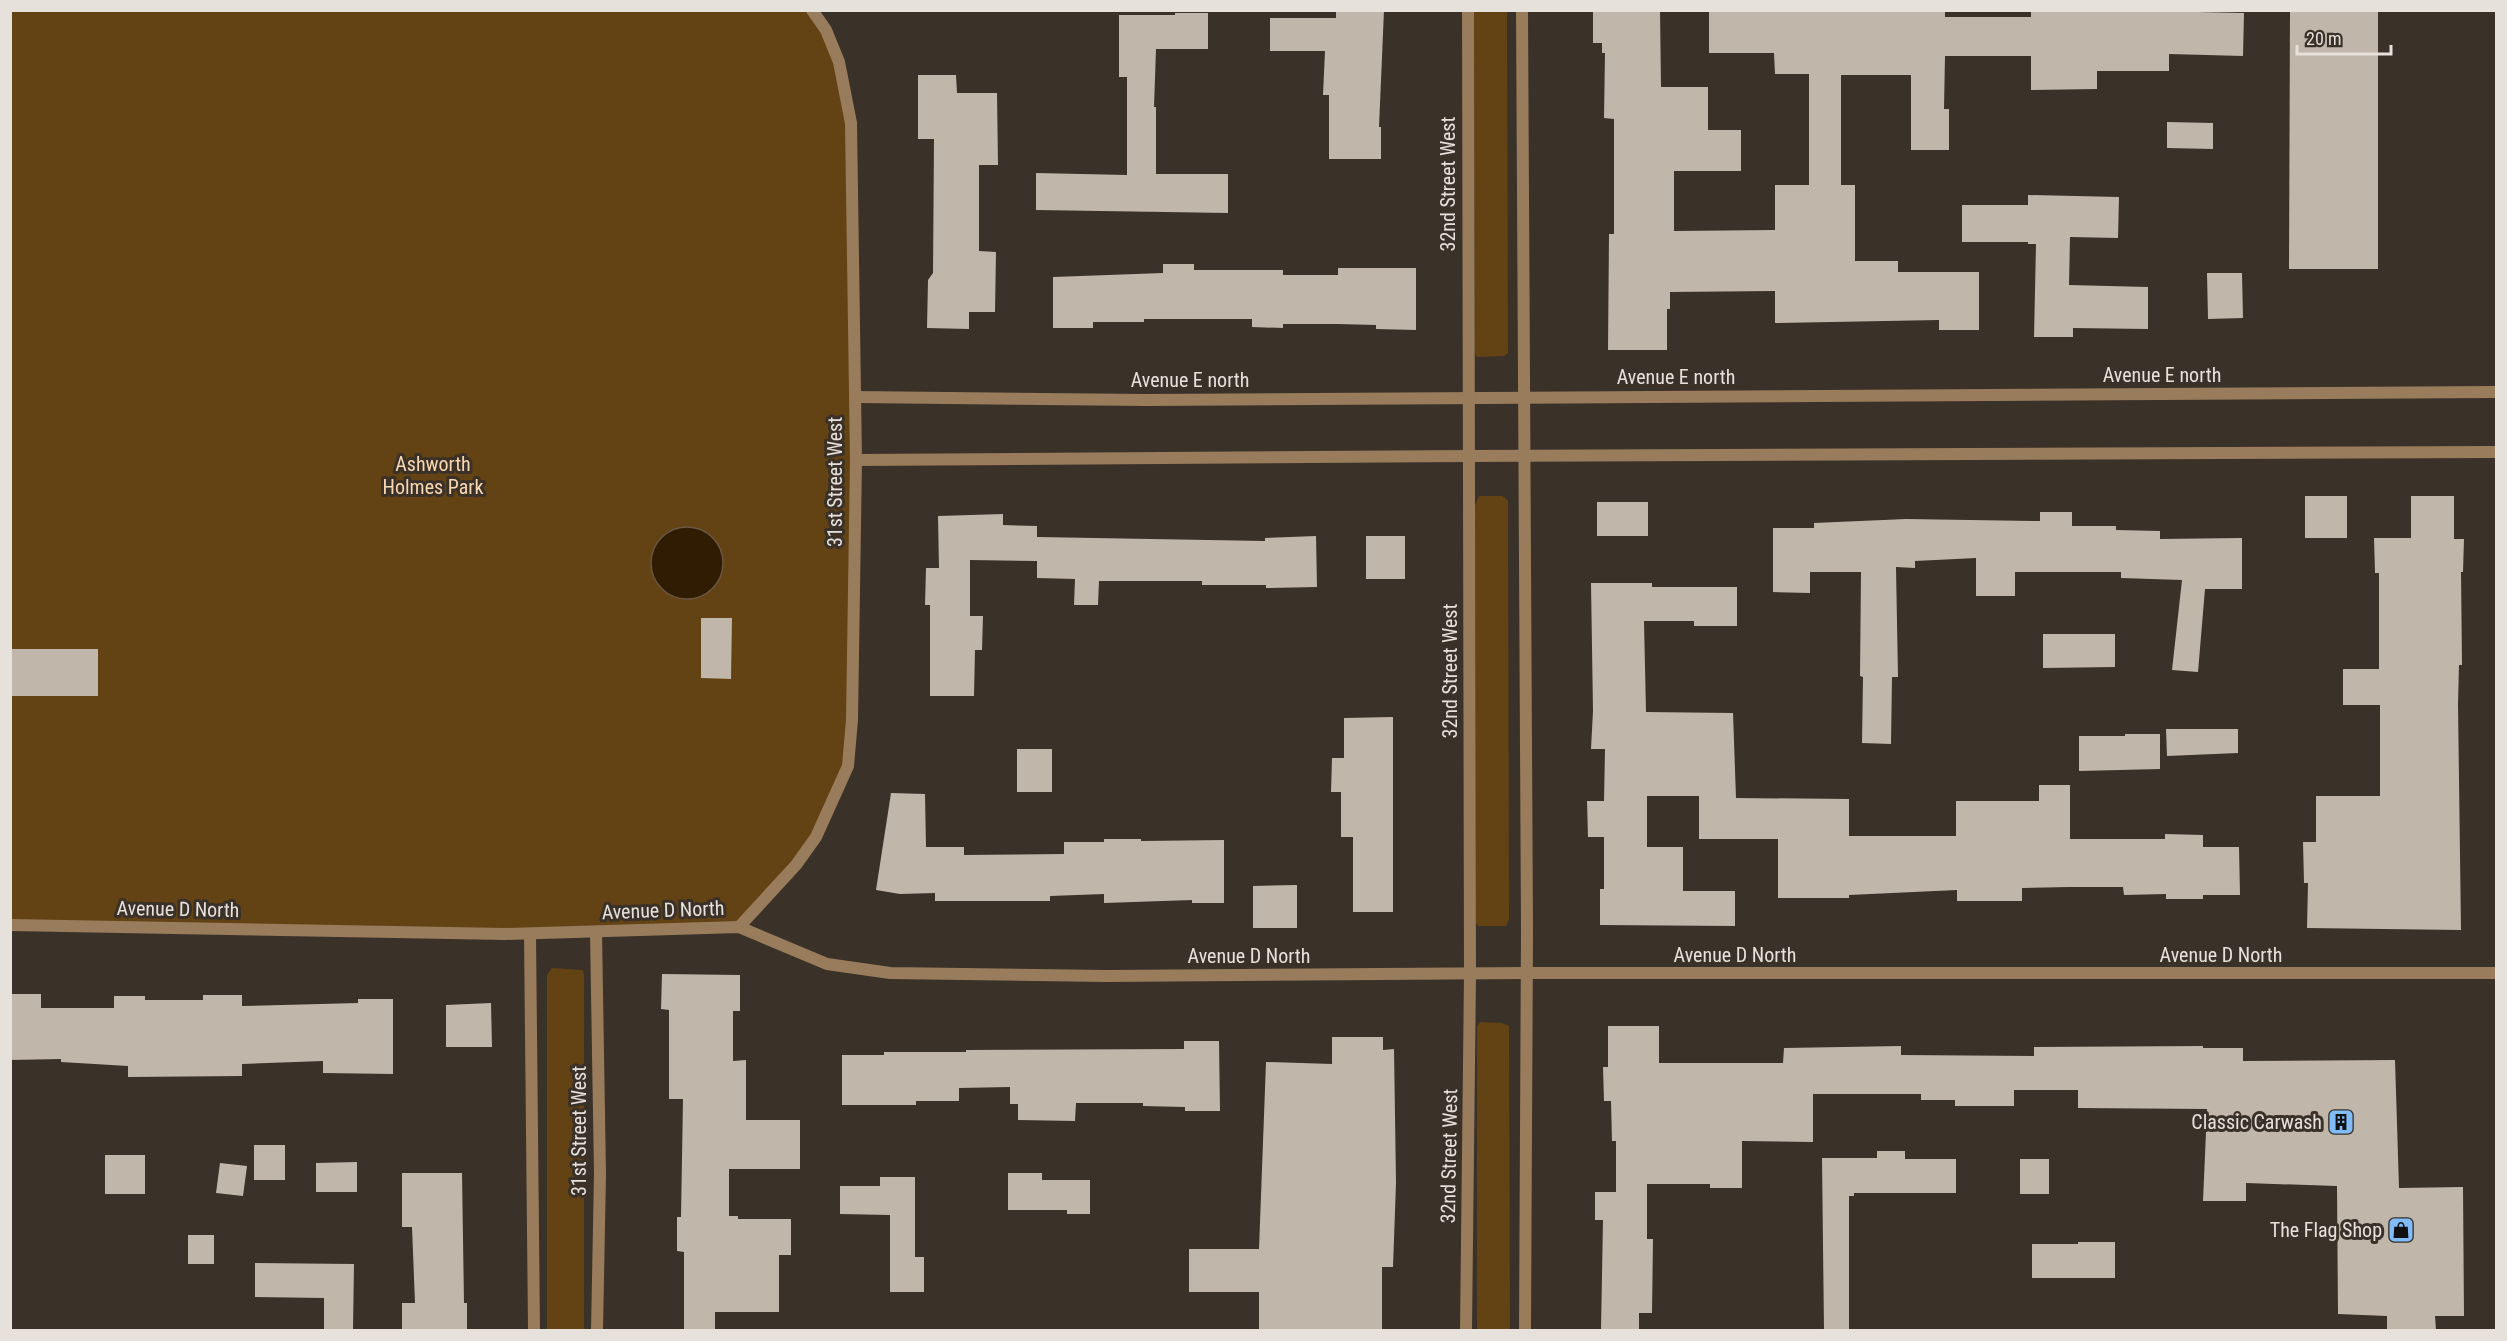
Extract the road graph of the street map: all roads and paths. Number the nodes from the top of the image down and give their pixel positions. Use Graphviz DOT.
graph roads {
  1 [pos="812,10"];
  2 [pos="1468,10"];
  3 [pos="1522,10"];
  4 [pos="2496,392"];
  5 [pos="855,397"];
  6 [pos="1468,398"];
  7 [pos="1522,398"];
  8 [pos="2496,452"];
  9 [pos="1469,456"];
  10 [pos="1523,456"];
  11 [pos="856,460"];
  12 [pos="10,925"];
  13 [pos="739,927"];
  14 [pos="596,932"];
  15 [pos="530,934"];
  16 [pos="1527,973"];
  17 [pos="2496,973"];
  18 [pos="1470,975"];
  19 [pos="534,1330"];
  20 [pos="597,1330"];
  21 [pos="1466,1330"];
  22 [pos="1525,1330"];
  1 -- 5 [label="street, 31st Street West"];
  2 -- 6 [label="street, 32nd Street West"];
  3 -- 7 [label="street"];
  4 -- 7 [label="street, Avenue E north"];
  5 -- 6 [label="street, Avenue E north"];
  5 -- 11 [label="street, 31st Street West"];
  6 -- 7 [label="street, Avenue E north"];
  6 -- 9 [label="street, 32nd Street West"];
  7 -- 10 [label="street"];
  8 -- 10 [label="street"];
  9 -- 10 [label="street"];
  9 -- 11 [label="street"];
  9 -- 18 [label="street, 32nd Street West"];
  10 -- 16 [label="street"];
  11 -- 13 [label="street, 31st Street West"];
  12 -- 15 [label="street, Avenue D North"];
  13 -- 14 [label="street, Avenue D North"];
  13 -- 18 [label="street, Avenue D North"];
  14 -- 15 [label="street, Avenue D North"];
  14 -- 20 [label="street, 31st Street West"];
  15 -- 19 [label="street"];
  16 -- 17 [label="street, Avenue D North"];
  16 -- 18 [label="street, Avenue D North"];
  16 -- 22 [label="street"];
  18 -- 21 [label="street, 32nd Street West"];
}
